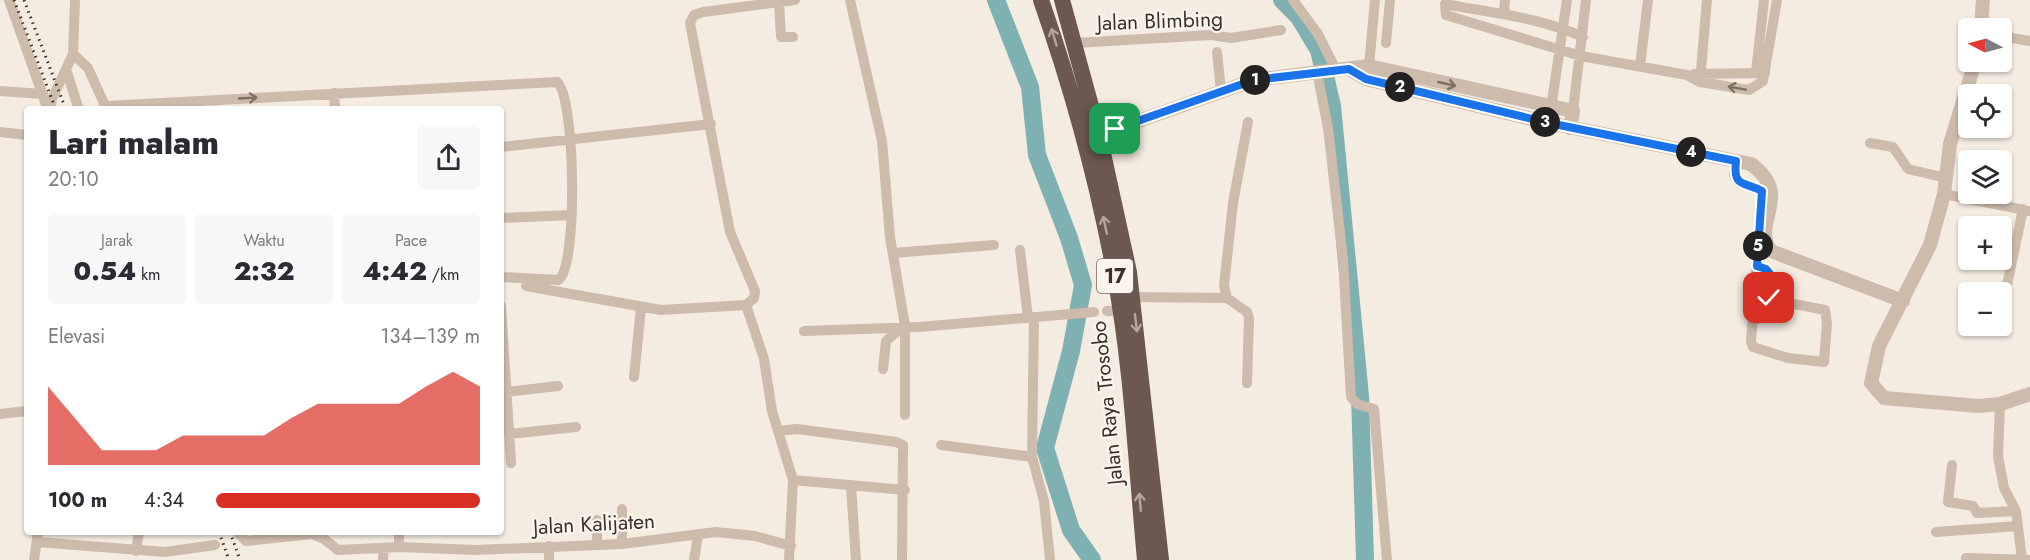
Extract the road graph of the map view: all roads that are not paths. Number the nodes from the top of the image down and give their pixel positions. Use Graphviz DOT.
graph roads {
  1 [pos="9,0"];
  2 [pos="75,0"];
  3 [pos="795,0"];
  4 [pos="850,0"];
  5 [pos="1041,0"];
  6 [pos="1062,0"];
  7 [pos="1293,0"];
  8 [pos="1375,0"];
  9 [pos="1390,0"];
  10 [pos="1505,0"];
  11 [pos="1567,0"];
  12 [pos="1586,0"];
  13 [pos="1648,0"];
  14 [pos="1707,0"];
  15 [pos="1764,0"];
  16 [pos="1777,0"];
  17 [pos="1983,0"];
  18 [pos="1445,2"];
  19 [pos="779,3"];
  20 [pos="1504,13"];
  21 [pos="1982,18"];
  22 [pos="1564,28"];
  23 [pos="1281,30"];
  24 [pos="793,37"];
  25 [pos="1583,37"];
  26 [pos="2012,38"];
  27 [pos="2030,41"];
  28 [pos="1075,43"];
  29 [pos="1386,43"];
  30 [pos="1561,48"];
  31 [pos="1217,52"];
  32 [pos="73,54"];
  33 [pos="1581,56"];
  34 [pos="1369,66"];
  35 [pos="1640,66"];
  36 [pos="66,69"];
  37 [pos="1330,71"];
  38 [pos="1972,72"];
  39 [pos="1761,73"];
  40 [pos="1700,77"];
  41 [pos="0,91"];
  42 [pos="1221,91"];
  43 [pos="334,93"];
  44 [pos="43,94"];
  45 [pos="48,106"];
  46 [pos="50,106"];
  47 [pos="78,106"];
  48 [pos="106,106"];
  49 [pos="137,106"];
  50 [pos="335,106"];
  51 [pos="1551,108"];
  52 [pos="1573,111"];
  53 [pos="1248,122"];
  54 [pos="1549,123"];
  55 [pos="711,124"];
  56 [pos="1570,128"];
  57 [pos="0,132"];
  58 [pos="24,135"];
  59 [pos="1099,135"];
  60 [pos="571,141"];
  61 [pos="1870,143"];
  62 [pos="504,147"];
  63 [pos="1736,161"];
  64 [pos="1946,178"];
  65 [pos="1944,194"];
  66 [pos="2026,210"];
  67 [pos="572,215"];
  68 [pos="504,218"];
  69 [pos="994,245"];
  70 [pos="1020,250"];
  71 [pos="893,253"];
  72 [pos="1757,266"];
  73 [pos="504,277"];
  74 [pos="2008,282"];
  75 [pos="504,283"];
  76 [pos="1132,297"];
  77 [pos="1227,298"];
  78 [pos="1769,298"];
  79 [pos="1903,301"];
  80 [pos="746,305"];
  81 [pos="641,308"];
  82 [pos="1092,312"];
  83 [pos="1031,318"];
  84 [pos="1753,321"];
  85 [pos="904,326"];
  86 [pos="804,331"];
  87 [pos="504,358"];
  88 [pos="883,369"];
  89 [pos="634,377"];
  90 [pos="1247,383"];
  91 [pos="558,386"];
  92 [pos="506,392"];
  93 [pos="2030,394"];
  94 [pos="2000,404"];
  95 [pos="24,411"];
  96 [pos="0,414"];
  97 [pos="905,415"];
  98 [pos="576,426"];
  99 [pos="778,427"];
  100 [pos="509,434"];
  101 [pos="940,445"];
  102 [pos="1032,452"];
  103 [pos="511,464"];
  104 [pos="1952,465"];
  105 [pos="793,480"];
  106 [pos="851,486"];
  107 [pos="905,490"];
  108 [pos="622,509"];
  109 [pos="2016,511"];
  110 [pos="597,520"];
  111 [pos="2018,526"];
  112 [pos="1936,532"];
  113 [pos="139,535"];
  114 [pos="240,535"];
  115 [pos="297,535"];
  116 [pos="314,535"];
  117 [pos="399,535"];
  118 [pos="698,536"];
  119 [pos="330,537"];
  120 [pos="597,544"];
  121 [pos="622,544"];
  122 [pos="215,545"];
  123 [pos="36,546"];
  124 [pos="549,546"];
  125 [pos="791,546"];
  126 [pos="399,547"];
  127 [pos="384,548"];
  128 [pos="512,548"];
  129 [pos="146,553"];
  130 [pos="197,555"];
  131 [pos="1966,558"];
  132 [pos="383,560"];
  133 [pos="512,560"];
  134 [pos="549,560"];
  135 [pos="694,560"];
  136 [pos="789,560"];
  137 [pos="856,560"];
  138 [pos="902,560"];
  139 [pos="1050,560"];
  140 [pos="1145,560"];
  141 [pos="1161,560"];
  142 [pos="1387,560"];
  143 [pos="2022,560"];
  144 [pos="2030,560"];
  1 -- 44 [label="street"];
  2 -- 32 [label="street"];
  3 -- 19 [label="street"];
  4 -- 71 [label="street"];
  140 -- 5 [label="highway, Jalan Raya Trosobo / 17, one-way"];
  6 -- 28 [label="highway, Jalan Raya Trosobo / 17"];
  7 -- 37 [label="street"];
  8 -- 34 [label="street"];
  9 -- 29 [label="street"];
  10 -- 20 [label="street"];
  11 -- 22 [label="street"];
  12 -- 25 [label="street"];
  13 -- 35 [label="street"];
  14 -- 40 [label="street"];
  15 -- 39 [label="street"];
  16 -- 39 [label="street"];
  17 -- 21 [label="street"];
  18 -- 20 [label="street"];
  18 -- 30 [label="street"];
  19 -- 24 [label="street"];
  19 -- 55 [label="street"];
  20 -- 22 [label="street"];
  22 -- 25 [label="street"];
  22 -- 30 [label="street"];
  23 -- 28 [label="street, Jalan Blimbing"];
  25 -- 33 [label="street"];
  26 -- 27 [label="street"];
  28 -- 59 [label="highway, Jalan Raya Trosobo / 17"];
  30 -- 33 [label="street"];
  30 -- 51 [label="street"];
  31 -- 42 [label="street"];
  32 -- 36 [label="street"];
  32 -- 48 [label="street"];
  33 -- 35 [label="street"];
  33 -- 52 [label="street"];
  34 -- 37 [label="street"];
  34 -- 51 [label="street, one-way"];
  35 -- 40 [label="street"];
  36 -- 46 [label="street"];
  36 -- 47 [label="street"];
  37 -- 42 [label="street"];
  37 -- 54 [label="street"];
  37 -- 142 [label="street"];
  38 -- 64 [label="street"];
  39 -- 40 [label="street"];
  39 -- 40 [label="street, one-way"];
  41 -- 44 [label="street"];
  42 -- 59 [label="street"];
  49 -- 43 [label="street, one-way"];
  43 -- 50 [label="street"];
  43 -- 60 [label="street"];
  44 -- 45 [label="street"];
  51 -- 52 [label="street"];
  51 -- 54 [label="street"];
  52 -- 56 [label="street"];
  53 -- 77 [label="street"];
  54 -- 56 [label="street"];
  55 -- 60 [label="street"];
  55 -- 80 [label="street"];
  56 -- 63 [label="street"];
  57 -- 58 [label="street"];
  59 -- 76 [label="highway, Jalan Raya Trosobo / 17"];
  60 -- 62 [label="street"];
  60 -- 67 [label="street"];
  61 -- 64 [label="street"];
  63 -- 72 [label="street"];
  63 -- 79 [label="street"];
  64 -- 65 [label="street"];
  65 -- 66 [label="street"];
  65 -- 79 [label="street"];
  66 -- 74 [label="street"];
  67 -- 68 [label="street"];
  67 -- 73 [label="street"];
  69 -- 71 [label="street"];
  70 -- 83 [label="street"];
  71 -- 85 [label="street"];
  72 -- 78 [label="street"];
  72 -- 84 [label="street"];
  75 -- 81 [label="street"];
  76 -- 77 [label="street"];
  76 -- 141 [label="highway, Jalan Raya Trosobo / 17, one-way"];
  77 -- 90 [label="street"];
  78 -- 84 [label="street"];
  78 -- 84 [label="street"];
  79 -- 94 [label="street"];
  80 -- 81 [label="street"];
  80 -- 99 [label="street"];
  81 -- 89 [label="street"];
  82 -- 83 [label="street"];
  83 -- 85 [label="street"];
  83 -- 102 [label="street"];
  85 -- 86 [label="street"];
  85 -- 88 [label="street"];
  85 -- 97 [label="street"];
  87 -- 92 [label="street"];
  91 -- 92 [label="street"];
  92 -- 100 [label="street"];
  93 -- 94 [label="street"];
  94 -- 109 [label="street"];
  95 -- 96 [label="street"];
  98 -- 100 [label="street"];
  99 -- 105 [label="street"];
  99 -- 107 [label="street"];
  100 -- 103 [label="street"];
  101 -- 102 [label="street"];
  102 -- 139 [label="street"];
  104 -- 109 [label="street"];
  105 -- 106 [label="street"];
  105 -- 125 [label="street"];
  106 -- 107 [label="street"];
  106 -- 137 [label="street"];
  107 -- 138 [label="street"];
  108 -- 121 [label="street"];
  109 -- 111 [label="street"];
  110 -- 120 [label="street"];
  111 -- 112 [label="street"];
  111 -- 143 [label="street"];
  113 -- 129 [label="street"];
  114 -- 115 [label="street, Jalan Kalijaten"];
  116 -- 119 [label="street, Jalan Kalijaten"];
  117 -- 126 [label="street"];
  118 -- 121 [label="street, Jalan Kalijaten"];
  118 -- 125 [label="street, Jalan Kalijaten"];
  118 -- 135 [label="street"];
  119 -- 127 [label="street, Jalan Kalijaten"];
  120 -- 121 [label="street, Jalan Kalijaten"];
  120 -- 124 [label="street, Jalan Kalijaten"];
  122 -- 130 [label="street"];
  123 -- 129 [label="street"];
  124 -- 128 [label="street, Jalan Kalijaten"];
  124 -- 134 [label="street"];
  125 -- 136 [label="street"];
  126 -- 127 [label="street, Jalan Kalijaten"];
  126 -- 128 [label="street, Jalan Kalijaten"];
  127 -- 132 [label="street"];
  128 -- 133 [label="street"];
  129 -- 130 [label="street"];
  131 -- 143 [label="street"];
  143 -- 144 [label="street"];
}
